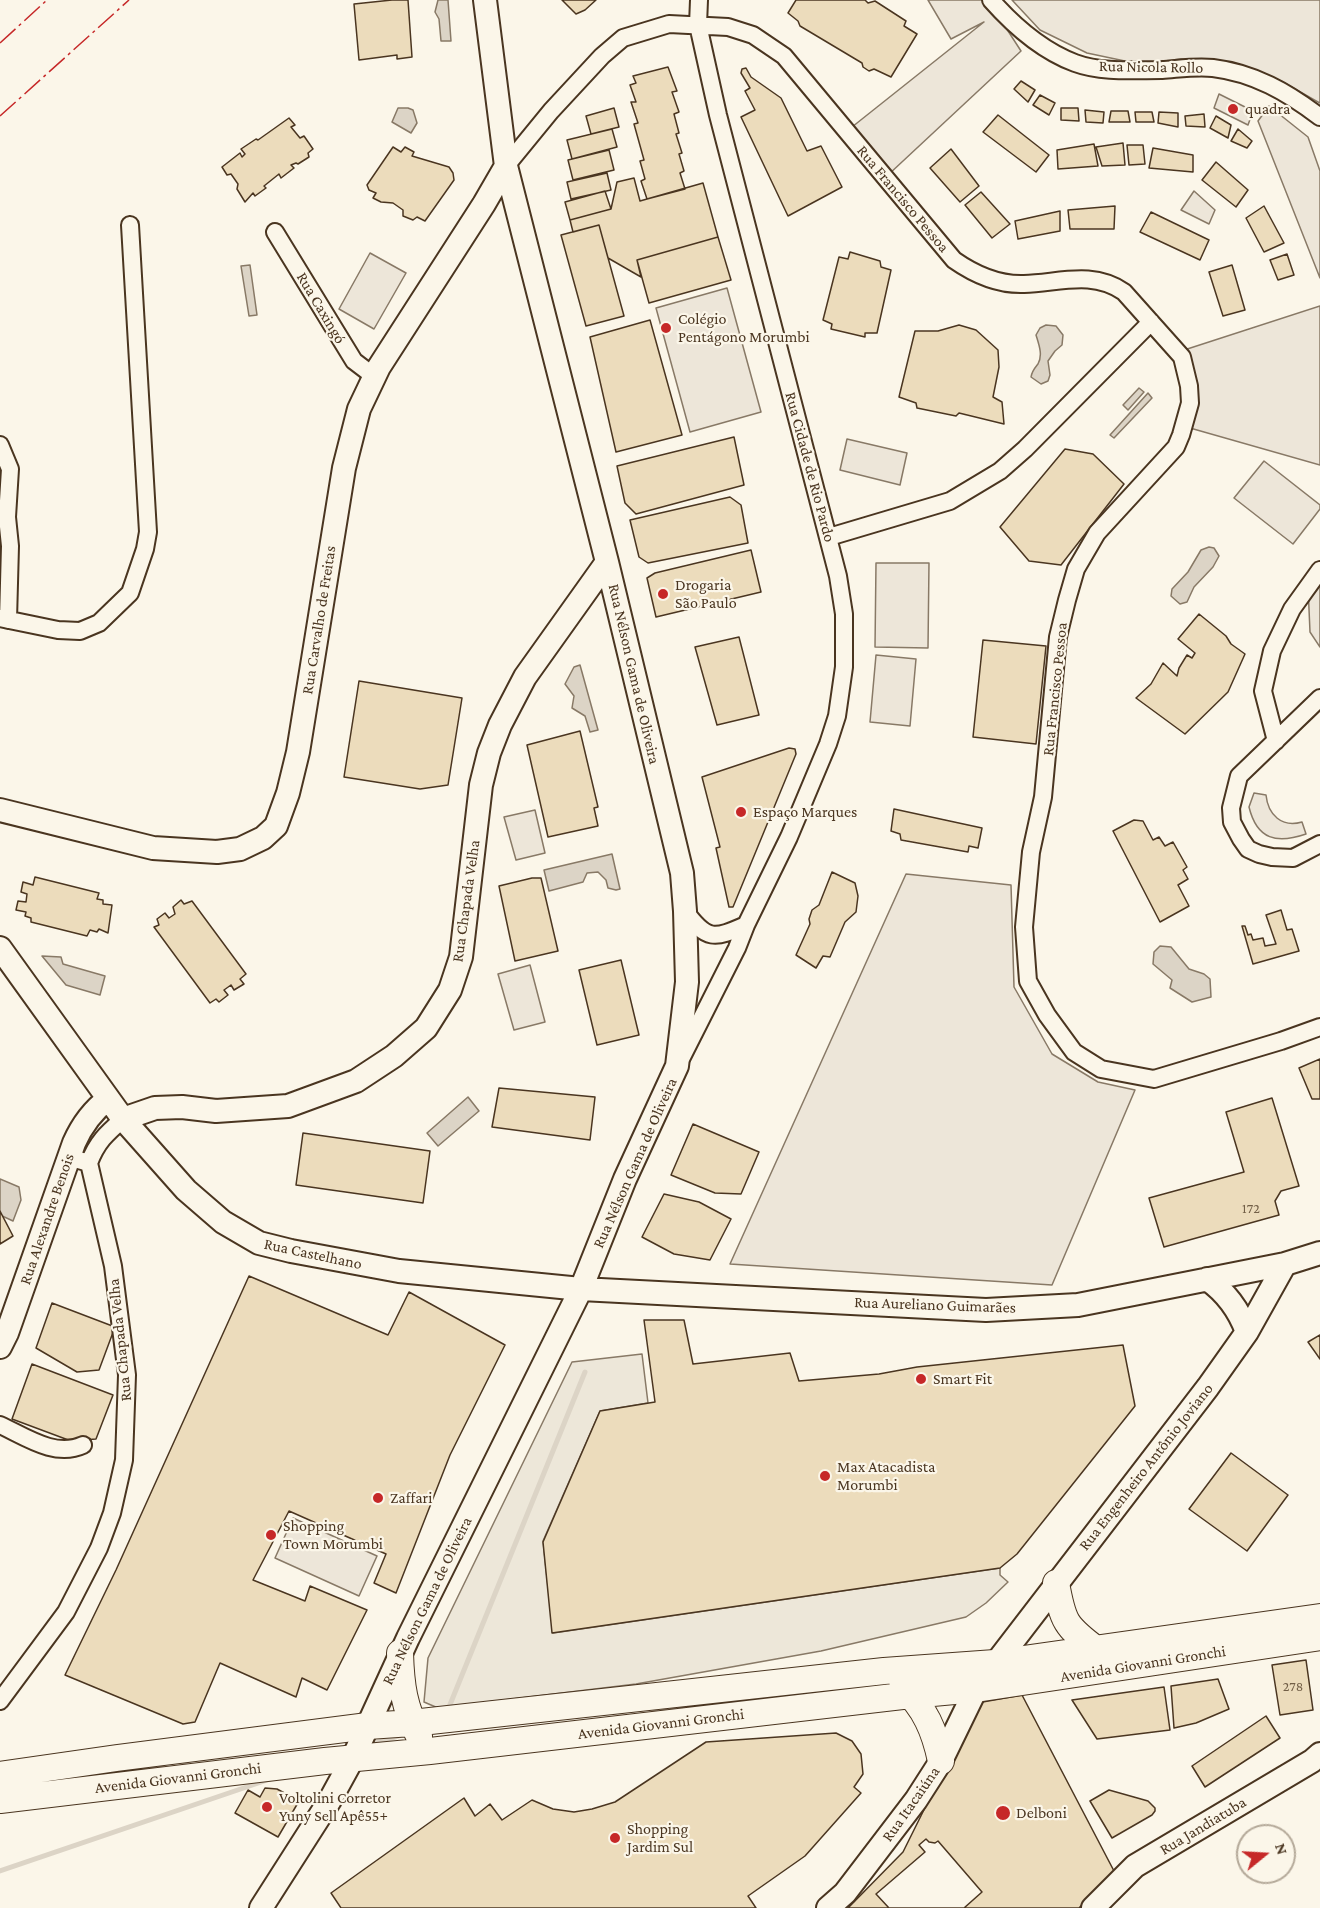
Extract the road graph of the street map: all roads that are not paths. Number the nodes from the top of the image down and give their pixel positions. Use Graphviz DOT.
graph roads {
  1 [pos="485,0"];
  2 [pos="699,0"];
  3 [pos="991,0"];
  4 [pos="698,25"];
  5 [pos="1320,117"];
  6 [pos="506,166"];
  7 [pos="130,225"];
  8 [pos="275,232"];
  9 [pos="1151,322"];
  10 [pos="375,377"];
  11 [pos="0,445"];
  12 [pos="829,537"];
  13 [pos="607,562"];
  14 [pos="1320,570"];
  15 [pos="4,619"];
  16 [pos="1320,698"];
  17 [pos="1276,741"];
  18 [pos="0,810"];
  19 [pos="1320,844"];
  20 [pos="686,911"];
  21 [pos="746,925"];
  22 [pos="0,948"];
  23 [pos="1320,1027"];
  24 [pos="677,1066"];
  25 [pos="108,1099"];
  26 [pos="123,1119"];
  27 [pos="79,1160"];
  28 [pos="1320,1253"];
  29 [pos="1285,1264"];
  30 [pos="1207,1279"];
  31 [pos="581,1289"];
  32 [pos="1247,1332"];
  33 [pos="0,1347"];
  34 [pos="0,1425"];
  35 [pos="83,1445"];
  36 [pos="1056,1583"];
  37 [pos="1320,1617"];
  38 [pos="1320,1637"];
  39 [pos="1097,1650"];
  40 [pos="400,1653"];
  41 [pos="995,1663"];
  42 [pos="884,1671"];
  43 [pos="976,1689"];
  44 [pos="911,1695"];
  45 [pos="0,1701"];
  46 [pos="412,1724"];
  47 [pos="368,1726"];
  48 [pos="430,1751"];
  49 [pos="1320,1754"];
  50 [pos="353,1758"];
  51 [pos="941,1761"];
  52 [pos="2,1771"];
  53 [pos="0,1800"];
  54 [pos="261,1908"];
  55 [pos="828,1908"];
  56 [pos="1093,1908"];
  1 -- 6 [label="street, Rua Nélson Gama de Oliveira"];
  2 -- 4 [label="street, Rua Cidade de Rio Pardo"];
  3 -- 5 [label="street, Rua Nicola Rollo"];
  4 -- 6 [label="street, Rua Francisco Pessoa"];
  4 -- 9 [label="street, Rua Francisco Pessoa"];
  4 -- 12 [label="street, Rua Cidade de Rio Pardo"];
  6 -- 10 [label="street, Rua Carvalho de Freitas"];
  6 -- 13 [label="street, Rua Nélson Gama de Oliveira"];
  7 -- 15 [label="street"];
  8 -- 10 [label="street, Rua Caxingó"];
  9 -- 12 [label="street"];
  9 -- 23 [label="street, Rua Francisco Pessoa"];
  10 -- 18 [label="street, Rua Carvalho de Freitas"];
  11 -- 15 [label="street"];
  12 -- 21 [label="street, Rua Cidade de Rio Pardo"];
  13 -- 20 [label="street, Rua Nélson Gama de Oliveira"];
  13 -- 26 [label="street, Rua Chapada Velha"];
  14 -- 17 [label="street"];
  16 -- 17 [label="street"];
  17 -- 19 [label="street"];
  20 -- 21 [label="street"];
  20 -- 24 [label="street, Rua Nélson Gama de Oliveira"];
  21 -- 24 [label="street, Rua Cidade de Rio Pardo"];
  22 -- 25 [label="street, Rua Castelhano"];
  24 -- 31 [label="street, Rua Nélson Gama de Oliveira"];
  25 -- 26 [label="street, Rua Castelhano"];
  25 -- 27 [label="street, Rua Alexandre Benois"];
  26 -- 27 [label="street, Rua Chapada Velha"];
  26 -- 31 [label="street, Rua Castelhano"];
  27 -- 33 [label="street, Rua Alexandre Benois"];
  27 -- 45 [label="street, Rua Chapada Velha"];
  28 -- 29 [label="street, Rua Aureliano Guimarães"];
  29 -- 30 [label="street, Rua Aureliano Guimarães"];
  29 -- 32 [label="street, Rua Engenheiro Antônio Joviano"];
  30 -- 31 [label="street, Rua Aureliano Guimarães"];
  30 -- 32 [label="street"];
  31 -- 40 [label="street, Rua Nélson Gama de Oliveira"];
  32 -- 36 [label="street, Rua Engenheiro Antônio Joviano"];
  34 -- 35 [label="street"];
  36 -- 39 [label="main road"];
  36 -- 41 [label="street, Rua Engenheiro Antônio Joviano"];
  37 -- 39 [label="main road, Avenida Giovanni Gronchi"];
  38 -- 43 [label="main road, Avenida Giovanni Gronchi"];
  39 -- 41 [label="main road, Avenida Giovanni Gronchi"];
  40 -- 46 [label="main road"];
  40 -- 47 [label="street, Rua Nélson Gama de Oliveira"];
  41 -- 42 [label="main road, Avenida Giovanni Gronchi"];
  41 -- 43 [label="street, Rua Itacaiúna"];
  42 -- 44 [label="main road"];
  42 -- 46 [label="main road, Avenida Giovanni Gronchi"];
  43 -- 44 [label="main road, Avenida Giovanni Gronchi"];
  43 -- 51 [label="street, Rua Itacaiúna"];
  44 -- 48 [label="main road, Avenida Giovanni Gronchi"];
  44 -- 51 [label="main road"];
  46 -- 47 [label="main road, Avenida Giovanni Gronchi"];
  46 -- 48 [label="main road"];
  47 -- 50 [label="street, Rua Nélson Gama de Oliveira"];
  47 -- 52 [label="main road, Avenida Giovanni Gronchi"];
  48 -- 50 [label="main road, Avenida Giovanni Gronchi"];
  49 -- 56 [label="street, Rua Jandiatuba"];
  50 -- 53 [label="main road, Avenida Giovanni Gronchi"];
  50 -- 54 [label="street, Rua Nélson Gama de Oliveira"];
  51 -- 55 [label="street, Rua Itacaiúna"];
}
